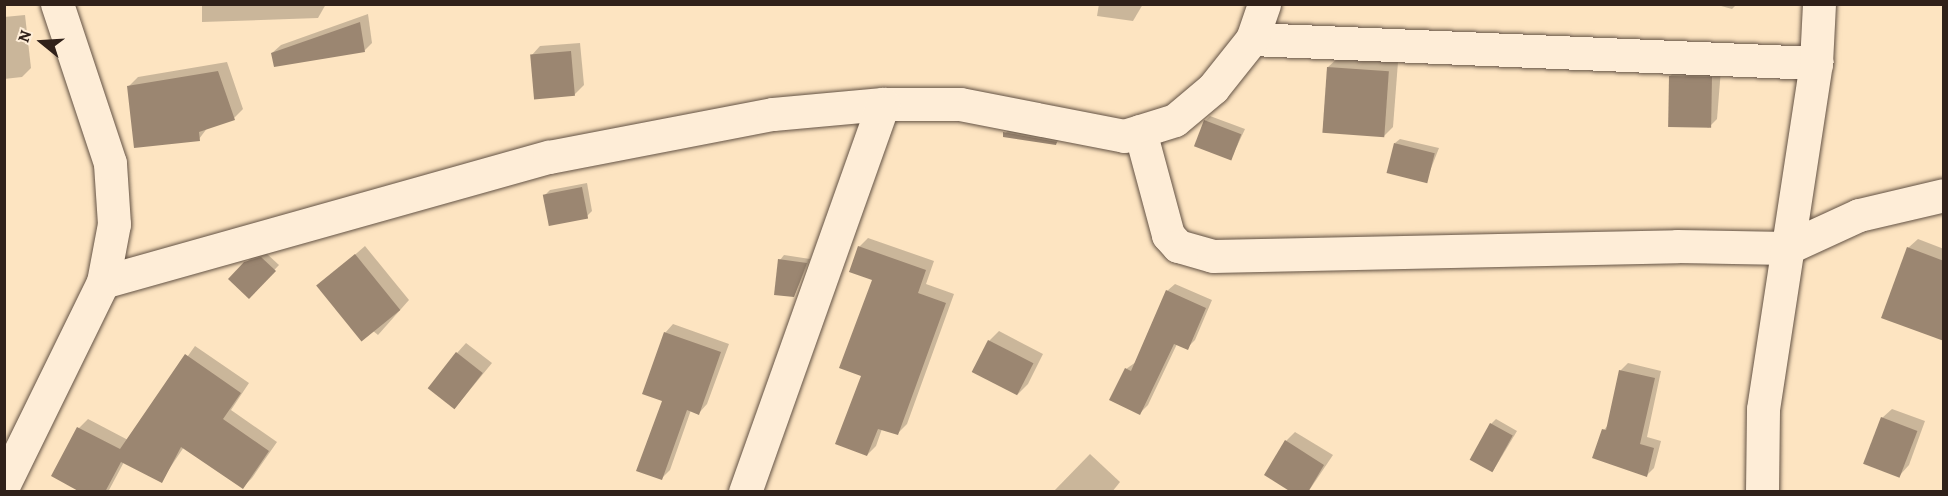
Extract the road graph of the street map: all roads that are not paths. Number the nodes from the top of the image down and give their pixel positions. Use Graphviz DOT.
graph roads {
  1 [pos="57,4"];
  2 [pos="1264,4"];
  3 [pos="1818,4"];
  4 [pos="1252,39"];
  5 [pos="1816,63"];
  6 [pos="883,104"];
  7 [pos="1140,131"];
  8 [pos="1944,195"];
  9 [pos="1787,248"];
  10 [pos="103,282"];
  11 [pos="4,484"];
  12 [pos="745,492"];
  13 [pos="1762,492"];
  1 -- 10 [label="street"];
  2 -- 4 [label="street"];
  3 -- 5 [label="street"];
  4 -- 5 [label="street"];
  4 -- 7 [label="street"];
  5 -- 9 [label="street"];
  6 -- 7 [label="street"];
  6 -- 10 [label="street"];
  6 -- 12 [label="street"];
  7 -- 9 [label="street"];
  8 -- 9 [label="street"];
  9 -- 13 [label="street"];
  10 -- 11 [label="street"];
}
